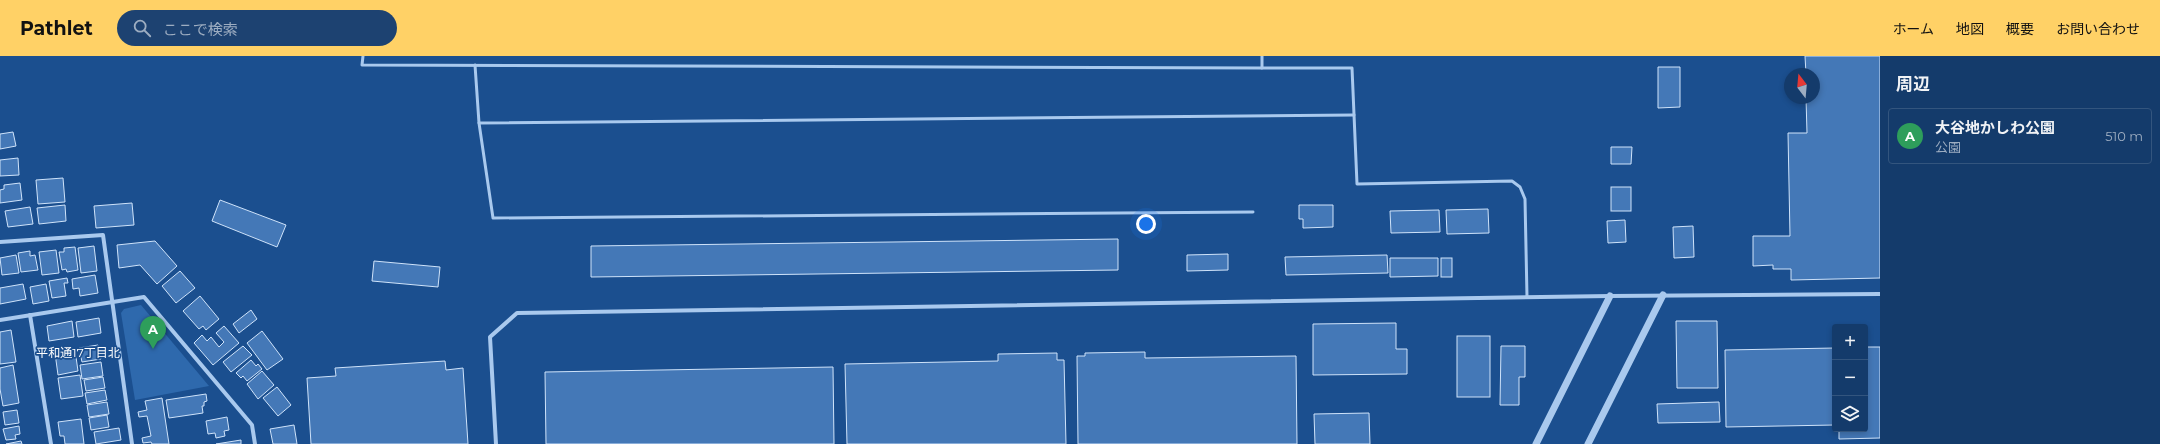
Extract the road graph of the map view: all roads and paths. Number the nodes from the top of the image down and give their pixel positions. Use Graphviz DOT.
graph roads {
  1 [pos="362,56"];
  2 [pos="1262,56"];
  3 [pos="475,66"];
  4 [pos="1262,68"];
  5 [pos="1354,115"];
  6 [pos="479,123"];
  7 [pos="1253,212"];
  8 [pos="0,242"];
  9 [pos="1880,294"];
  10 [pos="1663,295"];
  11 [pos="1610,296"];
  12 [pos="1527,297"];
  13 [pos="113,302"];
  14 [pos="30,315"];
  15 [pos="0,320"];
  16 [pos="51,444"];
  17 [pos="132,444"];
  18 [pos="255,444"];
  19 [pos="496,444"];
  20 [pos="1536,444"];
  21 [pos="1588,444"];
  1 -- 3 [label="lane"];
  2 -- 4 [label="lane"];
  3 -- 4 [label="lane"];
  3 -- 6 [label="lane"];
  4 -- 5 [label="lane"];
  5 -- 6 [label="lane"];
  5 -- 12 [label="lane"];
  6 -- 7 [label="lane"];
  8 -- 13 [label="street"];
  9 -- 10 [label="street"];
  10 -- 11 [label="street"];
  10 -- 21 [label="street"];
  11 -- 12 [label="street"];
  11 -- 20 [label="street"];
  12 -- 19 [label="street"];
  13 -- 14 [label="street"];
  13 -- 17 [label="street"];
  13 -- 18 [label="street"];
  14 -- 15 [label="street"];
  14 -- 16 [label="street"];
}
